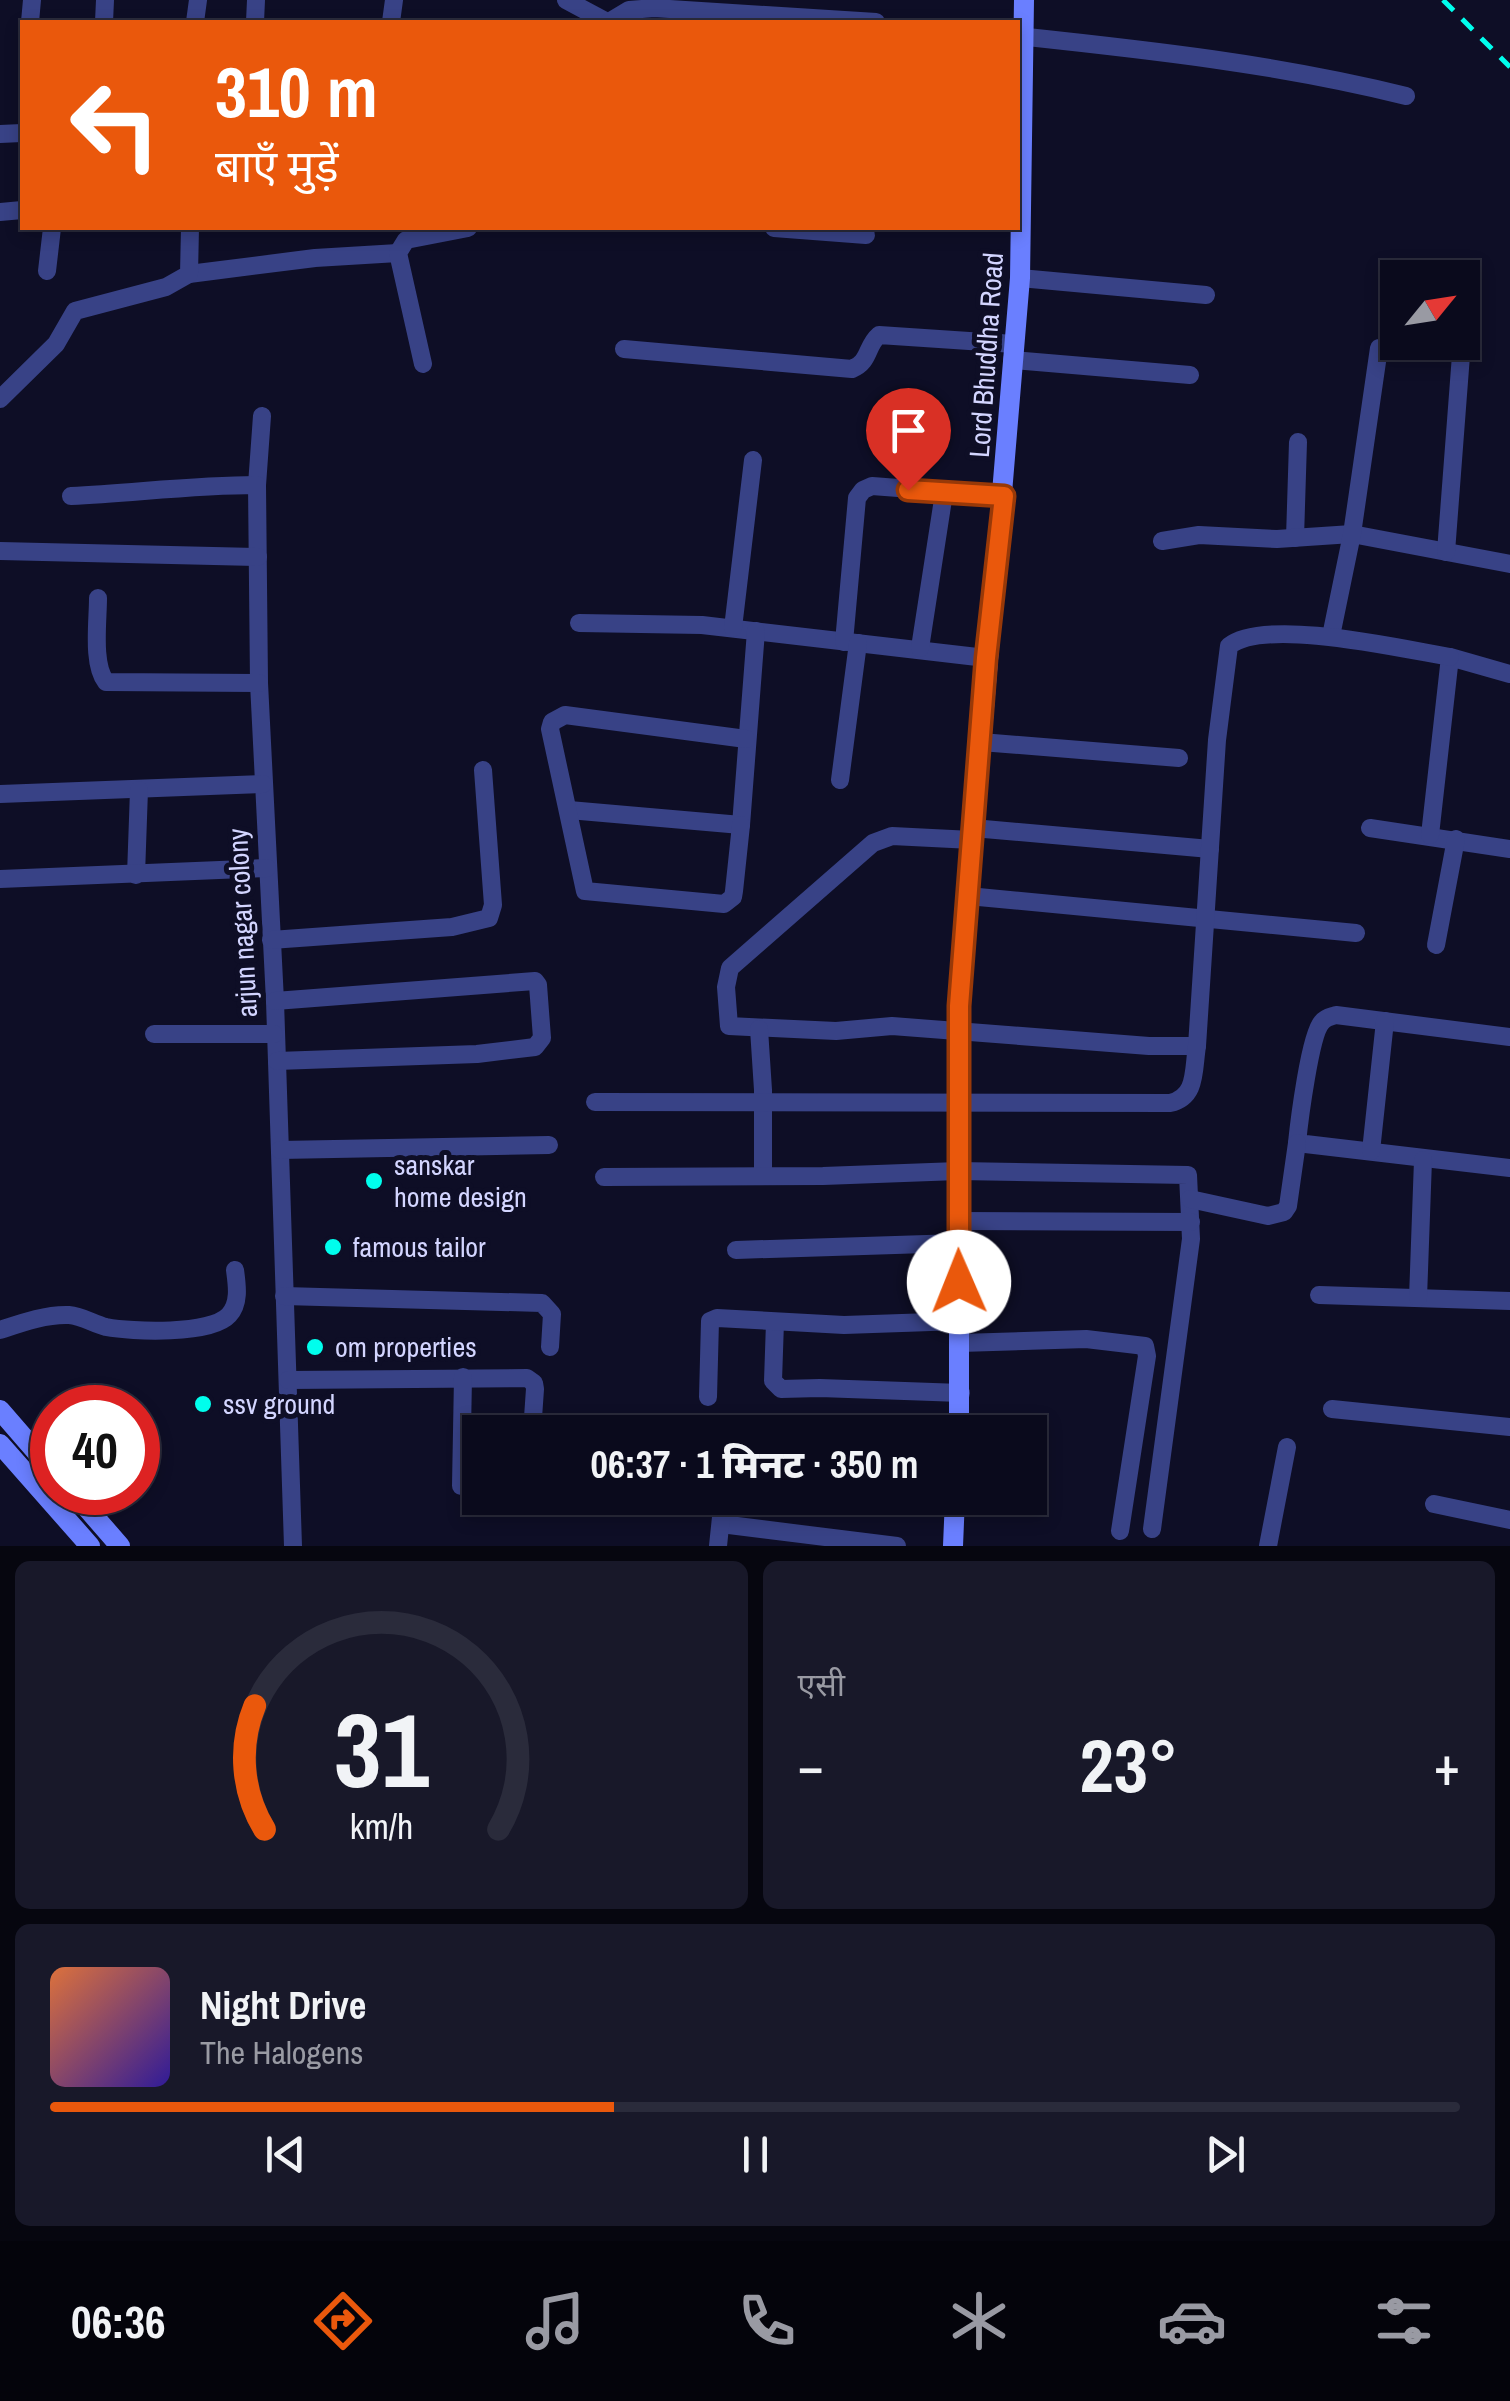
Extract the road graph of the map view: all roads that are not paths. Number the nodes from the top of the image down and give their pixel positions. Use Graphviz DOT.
graph roads {
  1 [pos="566,0"];
  2 [pos="1024,0"];
  3 [pos="838,10"];
  4 [pos="604,20"];
  5 [pos="612,20"];
  6 [pos="870,20"];
  7 [pos="1021,36"];
  8 [pos="1406,96"];
  9 [pos="52,230"];
  10 [pos="190,230"];
  11 [pos="458,230"];
  12 [pos="800,230"];
  13 [pos="866,235"];
  14 [pos="398,253"];
  15 [pos="47,270"];
  16 [pos="190,274"];
  17 [pos="1020,278"];
  18 [pos="1206,295"];
  19 [pos="1379,348"];
  20 [pos="624,349"];
  21 [pos="1013,352"];
  22 [pos="1461,360"];
  23 [pos="422,364"];
  24 [pos="1190,375"];
  25 [pos="0,400"];
  26 [pos="262,416"];
  27 [pos="1298,442"];
  28 [pos="753,460"];
  29 [pos="258,484"];
  30 [pos="944,493"];
  31 [pos="71,496"];
  32 [pos="1004,496"];
  33 [pos="1352,534"];
  34 [pos="1295,538"];
  35 [pos="1162,541"];
  36 [pos="0,551"];
  37 [pos="1446,552"];
  38 [pos="258,557"];
  39 [pos="1510,564"];
  40 [pos="98,598"];
  41 [pos="579,623"];
  42 [pos="733,628"];
  43 [pos="756,632"];
  44 [pos="1330,636"];
  45 [pos="851,643"];
  46 [pos="920,648"];
  47 [pos="1450,657"];
  48 [pos="986,658"];
  49 [pos="1510,674"];
  50 [pos="260,683"];
  51 [pos="746,738"];
  52 [pos="981,742"];
  53 [pos="1179,758"];
  54 [pos="483,770"];
  55 [pos="840,780"];
  56 [pos="264,784"];
  57 [pos="139,790"];
  58 [pos="0,794"];
  59 [pos="569,810"];
  60 [pos="741,825"];
  61 [pos="1370,828"];
  62 [pos="972,834"];
  63 [pos="1430,836"];
  64 [pos="1456,839"];
  65 [pos="1210,849"];
  66 [pos="1510,849"];
  67 [pos="267,868"];
  68 [pos="136,875"];
  69 [pos="0,879"];
  70 [pos="968,896"];
  71 [pos="1206,918"];
  72 [pos="1356,933"];
  73 [pos="270,940"];
  74 [pos="1436,945"];
  75 [pos="275,1001"];
  76 [pos="1384,1020"];
  77 [pos="760,1028"];
  78 [pos="959,1031"];
  79 [pos="154,1034"];
  80 [pos="274,1034"];
  81 [pos="1510,1037"];
  82 [pos="1196,1046"];
  83 [pos="277,1060"];
  84 [pos="595,1102"];
  85 [pos="763,1102"];
  86 [pos="958,1102"];
  87 [pos="1297,1143"];
  88 [pos="548,1144"];
  89 [pos="280,1150"];
  90 [pos="1372,1151"];
  91 [pos="1422,1160"];
  92 [pos="1510,1168"];
  93 [pos="958,1172"];
  94 [pos="604,1176"];
  95 [pos="762,1176"];
  96 [pos="1190,1199"];
  97 [pos="958,1221"];
  98 [pos="1191,1222"];
  99 [pos="958,1244"];
  100 [pos="736,1250"];
  101 [pos="236,1270"];
  102 [pos="1319,1295"];
  103 [pos="284,1296"];
  104 [pos="1418,1298"];
  105 [pos="1510,1301"];
  106 [pos="960,1321"];
  107 [pos="774,1322"];
  108 [pos="0,1330"];
  109 [pos="960,1343"];
  110 [pos="550,1347"];
  111 [pos="1176,1352"];
  112 [pos="1148,1356"];
  113 [pos="463,1377"];
  114 [pos="288,1380"];
  115 [pos="961,1393"];
  116 [pos="708,1397"];
  117 [pos="1332,1409"];
  118 [pos="0,1410"];
  119 [pos="533,1415"];
  120 [pos="960,1415"];
  121 [pos="1510,1428"];
  122 [pos="0,1444"];
  123 [pos="30,1445"];
  124 [pos="1288,1447"];
  125 [pos="461,1486"];
  126 [pos="1434,1504"];
  127 [pos="92,1515"];
  128 [pos="722,1515"];
  129 [pos="954,1515"];
  130 [pos="1510,1520"];
  131 [pos="721,1524"];
  132 [pos="1152,1529"];
  133 [pos="1120,1530"];
  134 [pos="90,1546"];
  135 [pos="120,1546"];
  136 [pos="294,1546"];
  137 [pos="718,1546"];
  138 [pos="897,1546"];
  139 [pos="952,1546"];
  140 [pos="1268,1546"];
  1 -- 4 [label="street"];
  2 -- 7 [label="street, Lord Bhuddha Road"];
  3 -- 5 [label="street"];
  3 -- 6 [label="street"];
  7 -- 8 [label="street"];
  7 -- 17 [label="street, Lord Bhuddha Road"];
  9 -- 15 [label="street"];
  10 -- 16 [label="street"];
  11 -- 14 [label="street"];
  12 -- 13 [label="street"];
  14 -- 16 [label="street"];
  14 -- 23 [label="street"];
  16 -- 25 [label="street"];
  17 -- 18 [label="street"];
  17 -- 21 [label="street, Lord Bhuddha Road"];
  19 -- 33 [label="street"];
  20 -- 21 [label="street"];
  21 -- 24 [label="street"];
  21 -- 32 [label="street, Lord Bhuddha Road"];
  22 -- 37 [label="street"];
  26 -- 29 [label="street, arjun nagar colony"];
  27 -- 34 [label="street"];
  28 -- 42 [label="street"];
  29 -- 31 [label="street"];
  29 -- 38 [label="street, arjun nagar colony"];
  30 -- 32 [label="street"];
  30 -- 45 [label="street"];
  30 -- 46 [label="street"];
  32 -- 48 [label="street, Lord Bhuddha Road"];
  33 -- 34 [label="street"];
  33 -- 37 [label="street"];
  33 -- 44 [label="street"];
  34 -- 35 [label="street"];
  36 -- 38 [label="street"];
  37 -- 39 [label="street"];
  38 -- 50 [label="street, arjun nagar colony"];
  40 -- 50 [label="street"];
  41 -- 42 [label="street"];
  42 -- 43 [label="street"];
  43 -- 45 [label="street"];
  43 -- 51 [label="street"];
  44 -- 47 [label="street"];
  44 -- 65 [label="street"];
  45 -- 46 [label="street"];
  45 -- 55 [label="street"];
  46 -- 48 [label="street"];
  47 -- 49 [label="street"];
  47 -- 63 [label="street"];
  48 -- 52 [label="street, Lord Bhuddha Road"];
  50 -- 56 [label="street, arjun nagar colony"];
  51 -- 59 [label="street"];
  51 -- 60 [label="street"];
  52 -- 53 [label="street"];
  52 -- 62 [label="street, Lord Bhuddha Road"];
  54 -- 73 [label="street"];
  56 -- 57 [label="street"];
  56 -- 67 [label="street, arjun nagar colony"];
  57 -- 58 [label="street"];
  57 -- 68 [label="street"];
  59 -- 60 [label="street"];
  59 -- 60 [label="street"];
  61 -- 63 [label="street"];
  62 -- 65 [label="street"];
  62 -- 70 [label="street, Lord Bhuddha Road"];
  62 -- 77 [label="street"];
  63 -- 64 [label="street"];
  64 -- 66 [label="street"];
  64 -- 74 [label="street"];
  65 -- 71 [label="street"];
  67 -- 68 [label="street"];
  67 -- 73 [label="street, arjun nagar colony"];
  68 -- 69 [label="street"];
  70 -- 71 [label="street"];
  70 -- 78 [label="street, Lord Bhuddha Road"];
  71 -- 72 [label="street"];
  71 -- 82 [label="street"];
  73 -- 75 [label="street, arjun nagar colony"];
  75 -- 80 [label="street, arjun nagar colony"];
  75 -- 83 [label="street"];
  76 -- 81 [label="street"];
  76 -- 87 [label="street"];
  76 -- 90 [label="street"];
  77 -- 78 [label="street"];
  77 -- 85 [label="street"];
  78 -- 82 [label="street"];
  78 -- 86 [label="street, Lord Bhuddha Road"];
  79 -- 80 [label="street"];
  80 -- 83 [label="street, arjun nagar colony"];
  82 -- 86 [label="street"];
  83 -- 89 [label="street, arjun nagar colony"];
  84 -- 85 [label="street"];
  85 -- 86 [label="street"];
  85 -- 95 [label="street"];
  86 -- 93 [label="street, Lord Bhuddha Road"];
  87 -- 90 [label="street"];
  87 -- 96 [label="street"];
  88 -- 89 [label="street"];
  89 -- 103 [label="street, arjun nagar colony"];
  90 -- 91 [label="street"];
  91 -- 92 [label="street"];
  91 -- 104 [label="street"];
  93 -- 95 [label="street"];
  93 -- 96 [label="street"];
  93 -- 97 [label="street, Lord Bhuddha Road"];
  94 -- 95 [label="street"];
  96 -- 98 [label="street"];
  97 -- 98 [label="street"];
  97 -- 99 [label="street, Lord Bhuddha Road"];
  98 -- 111 [label="street"];
  99 -- 100 [label="street"];
  99 -- 106 [label="street, Lord Bhuddha Road"];
  101 -- 108 [label="street"];
  102 -- 104 [label="street"];
  103 -- 110 [label="street"];
  103 -- 114 [label="street, arjun nagar colony"];
  104 -- 105 [label="street"];
  106 -- 107 [label="street"];
  106 -- 109 [label="street, Lord Bhuddha Road"];
  107 -- 115 [label="street"];
  107 -- 116 [label="street"];
  109 -- 112 [label="street"];
  109 -- 115 [label="street, Lord Bhuddha Road"];
  111 -- 112 [label="street"];
  111 -- 132 [label="street"];
  112 -- 133 [label="street"];
  113 -- 114 [label="street"];
  113 -- 119 [label="street"];
  113 -- 125 [label="street"];
  114 -- 136 [label="street, arjun nagar colony"];
  115 -- 120 [label="street, Lord Bhuddha Road"];
  117 -- 121 [label="street"];
  118 -- 123 [label="street"];
  122 -- 134 [label="street"];
  124 -- 140 [label="street"];
  126 -- 130 [label="street"];
  127 -- 135 [label="street"];
  128 -- 131 [label="street"];
  129 -- 139 [label="street"];
  131 -- 137 [label="street"];
  131 -- 138 [label="street"];
}
